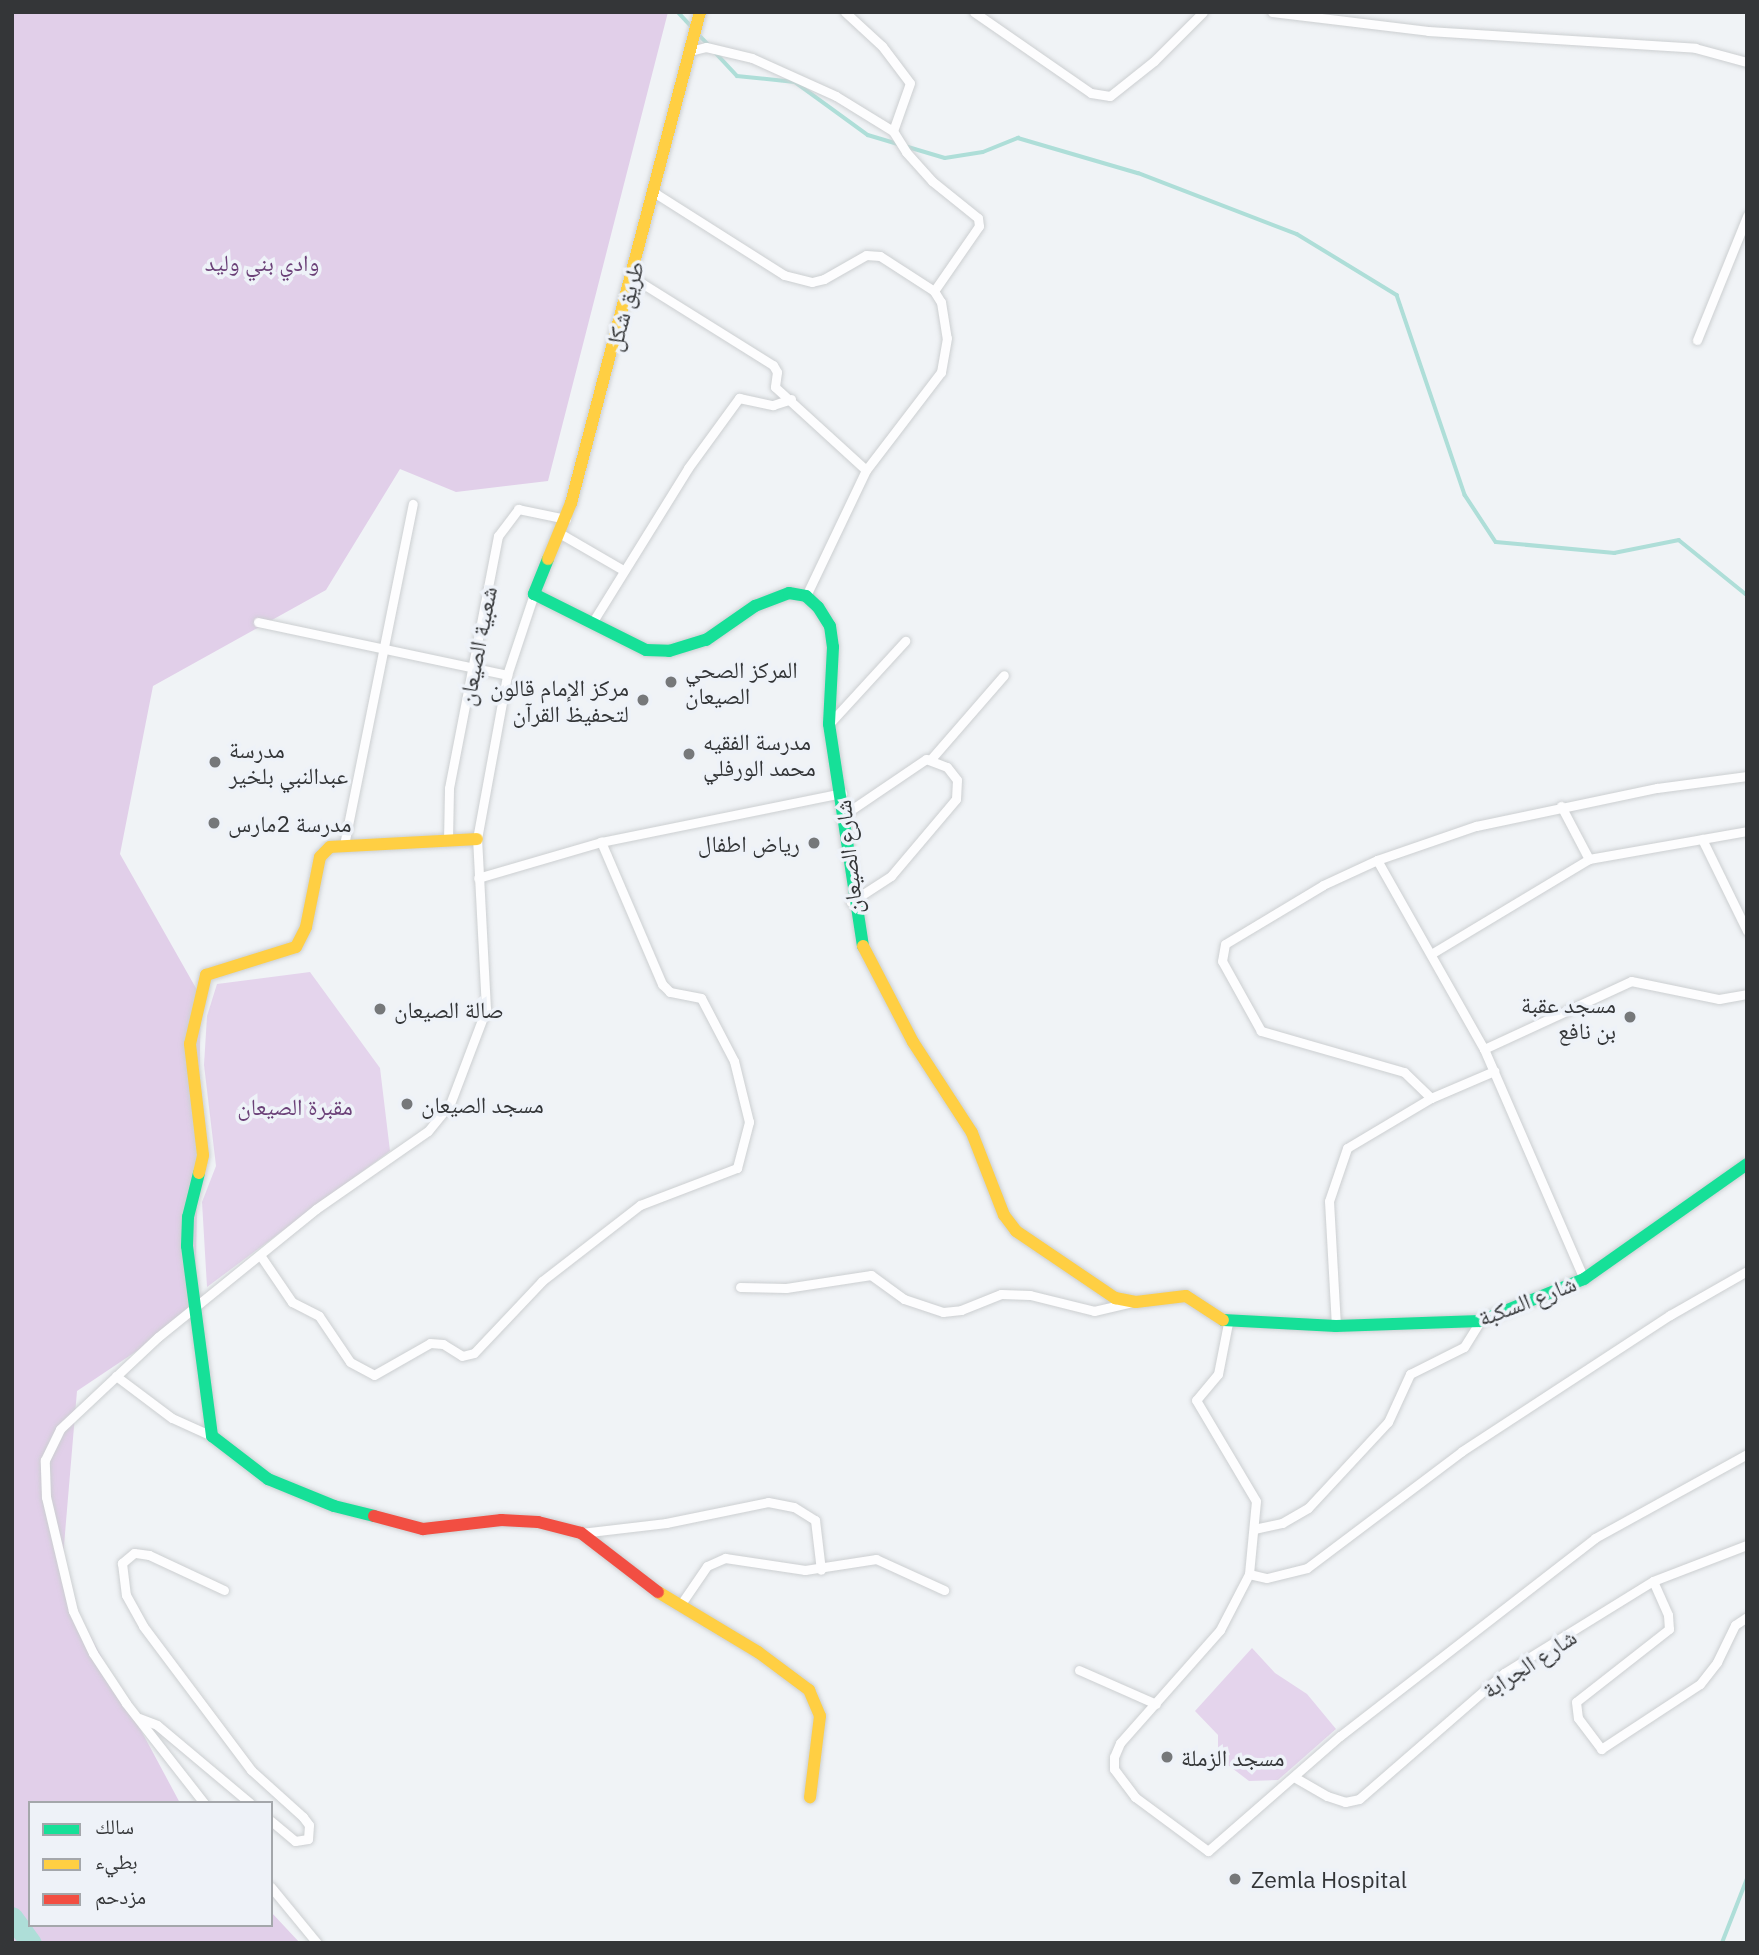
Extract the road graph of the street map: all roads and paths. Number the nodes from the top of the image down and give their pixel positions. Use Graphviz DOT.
graph roads {
  1 [pos="700,12"];
  2 [pos="845,12"];
  3 [pos="974,12"];
  4 [pos="1203,12"];
  5 [pos="1272,12"];
  6 [pos="690,51"];
  7 [pos="1747,62"];
  8 [pos="893,131"];
  9 [pos="655,193"];
  10 [pos="1747,216"];
  11 [pos="632,277"];
  12 [pos="934,291"];
  13 [pos="1697,340"];
  14 [pos="791,399"];
  15 [pos="866,470"];
  16 [pos="413,504"];
  17 [pos="566,519"];
  18 [pos="561,534"];
  19 [pos="623,569"];
  20 [pos="534,594"];
  21 [pos="806,596"];
  22 [pos="258,622"];
  23 [pos="592,623"];
  24 [pos="905,641"];
  25 [pos="381,647"];
  26 [pos="473,668"];
  27 [pos="1004,675"];
  28 [pos="507,676"];
  29 [pos="829,724"];
  30 [pos="931,759"];
  31 [pos="1747,776"];
  32 [pos="842,793"];
  33 [pos="1561,806"];
  34 [pos="845,814"];
  35 [pos="1747,831"];
  36 [pos="477,839"];
  37 [pos="1702,839"];
  38 [pos="448,841"];
  39 [pos="601,842"];
  40 [pos="344,845"];
  41 [pos="1589,859"];
  42 [pos="1377,860"];
  43 [pos="478,878"];
  44 [pos="851,902"];
  45 [pos="1747,931"];
  46 [pos="1431,954"];
  47 [pos="1747,994"];
  48 [pos="1484,1049"];
  49 [pos="1493,1071"];
  50 [pos="1431,1098"];
  51 [pos="1747,1164"];
  52 [pos="260,1255"];
  53 [pos="1747,1270"];
  54 [pos="1584,1279"];
  55 [pos="740,1287"];
  56 [pos="1136,1302"];
  57 [pos="193,1306"];
  58 [pos="1480,1321"];
  59 [pos="1228,1323"];
  60 [pos="1336,1326"];
  61 [pos="116,1376"];
  62 [pos="212,1436"];
  63 [pos="1747,1454"];
  64 [pos="1254,1529"];
  65 [pos="581,1533"];
  66 [pos="1747,1545"];
  67 [pos="821,1570"];
  68 [pos="1249,1574"];
  69 [pos="1653,1581"];
  70 [pos="224,1590"];
  71 [pos="944,1590"];
  72 [pos="681,1604"];
  73 [pos="1747,1617"];
  74 [pos="1079,1670"];
  75 [pos="1156,1704"];
  76 [pos="138,1718"];
  77 [pos="1294,1777"];
  78 [pos="810,1797"];
  79 [pos="202,1801"];
  80 [pos="248,1801"];
  81 [pos="273,1823"];
  82 [pos="273,1889"];
  83 [pos="317,1943"];
  1 -- 6 [label="main road, طريق شكل"];
  2 -- 8 [label="street"];
  3 -- 4 [label="street"];
  5 -- 7 [label="street"];
  6 -- 8 [label="street"];
  6 -- 9 [label="main road, طريق شكل"];
  8 -- 12 [label="street"];
  9 -- 11 [label="main road, طريق شكل"];
  9 -- 12 [label="street"];
  10 -- 13 [label="street"];
  11 -- 14 [label="street"];
  11 -- 17 [label="main road, طريق شكل"];
  12 -- 15 [label="street"];
  14 -- 15 [label="street"];
  14 -- 19 [label="street"];
  15 -- 21 [label="street"];
  16 -- 25 [label="street"];
  17 -- 18 [label="main road, طريق شكل"];
  17 -- 26 [label="street, شعبية الصيعان"];
  18 -- 19 [label="street"];
  18 -- 20 [label="main road, طريق شكل"];
  19 -- 23 [label="street"];
  20 -- 23 [label="main road"];
  20 -- 28 [label="street"];
  21 -- 23 [label="main road"];
  21 -- 29 [label="main road, شارع الصيعان"];
  22 -- 25 [label="street"];
  24 -- 29 [label="street"];
  25 -- 26 [label="street"];
  25 -- 40 [label="street"];
  26 -- 28 [label="street"];
  26 -- 38 [label="street, شعبية الصيعان"];
  27 -- 30 [label="street"];
  28 -- 36 [label="street"];
  29 -- 32 [label="main road, شارع الصيعان"];
  30 -- 34 [label="street"];
  30 -- 44 [label="street"];
  31 -- 33 [label="street"];
  32 -- 34 [label="main road, شارع الصيعان"];
  32 -- 39 [label="street"];
  33 -- 41 [label="street"];
  33 -- 42 [label="street"];
  34 -- 44 [label="main road, شارع الصيعان"];
  35 -- 37 [label="street"];
  36 -- 38 [label="main road"];
  36 -- 43 [label="street"];
  37 -- 41 [label="street"];
  37 -- 45 [label="street"];
  38 -- 40 [label="main road"];
  39 -- 43 [label="street"];
  39 -- 52 [label="street"];
  40 -- 57 [label="main road"];
  41 -- 46 [label="street"];
  42 -- 46 [label="street"];
  42 -- 50 [label="street"];
  43 -- 52 [label="street"];
  44 -- 56 [label="main road, شارع الصيعان"];
  46 -- 48 [label="street"];
  47 -- 48 [label="street"];
  48 -- 49 [label="street"];
  49 -- 50 [label="street"];
  49 -- 54 [label="street"];
  50 -- 60 [label="street"];
  51 -- 54 [label="main road, شارع السكبة"];
  52 -- 57 [label="street"];
  53 -- 68 [label="street"];
  54 -- 58 [label="main road, شارع السكبة"];
  55 -- 56 [label="street"];
  56 -- 59 [label="main road, شارع الصيعان"];
  57 -- 61 [label="street"];
  57 -- 62 [label="main road"];
  58 -- 60 [label="main road, شارع السكبة"];
  58 -- 64 [label="street"];
  59 -- 60 [label="main road, شارع السكبة"];
  59 -- 64 [label="street"];
  61 -- 62 [label="street"];
  61 -- 76 [label="street"];
  62 -- 65 [label="main road"];
  63 -- 77 [label="street"];
  64 -- 68 [label="street"];
  65 -- 67 [label="street"];
  65 -- 72 [label="main road"];
  66 -- 69 [label="street, شارع الجرابة"];
  67 -- 71 [label="street"];
  67 -- 72 [label="street"];
  68 -- 75 [label="street"];
  69 -- 73 [label="street"];
  69 -- 77 [label="street, شارع الجرابة"];
  70 -- 81 [label="street"];
  72 -- 78 [label="main road"];
  74 -- 75 [label="street"];
  75 -- 77 [label="street"];
  76 -- 79 [label="street"];
  76 -- 80 [label="street"];
  82 -- 83 [label="street"];
}
